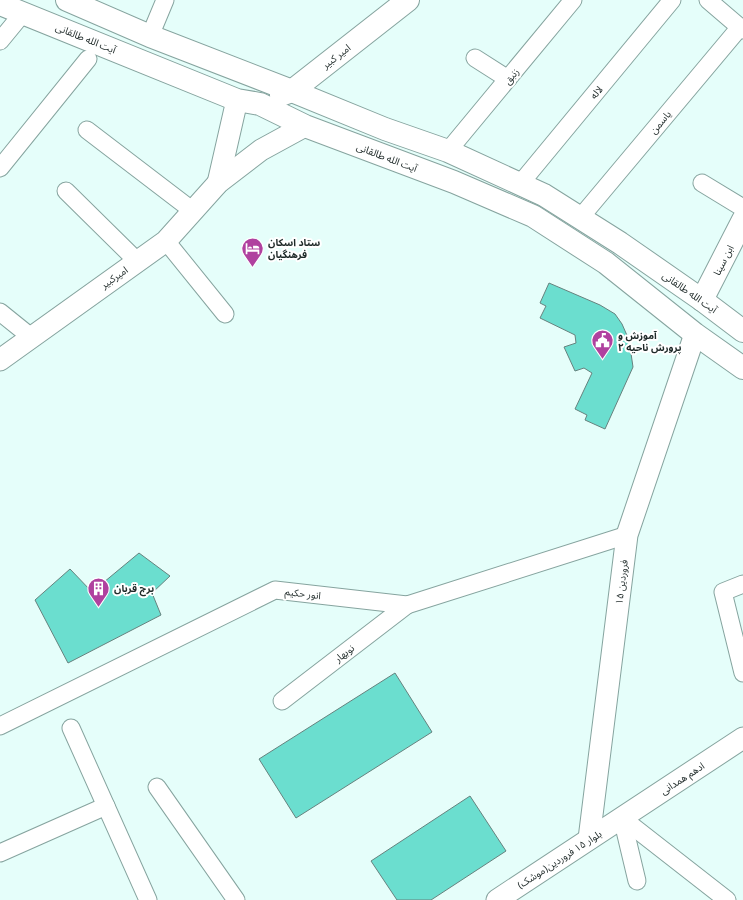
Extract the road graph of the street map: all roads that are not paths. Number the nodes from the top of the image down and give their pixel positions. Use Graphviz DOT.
graph roads {
  1 [pos="68,0"];
  2 [pos="165,0"];
  3 [pos="408,0"];
  4 [pos="573,0"];
  5 [pos="672,0"];
  6 [pos="708,0"];
  7 [pos="0,4"];
  8 [pos="23,13"];
  9 [pos="98,13"];
  10 [pos="742,28"];
  11 [pos="150,36"];
  12 [pos="0,41"];
  13 [pos="89,49"];
  14 [pos="475,58"];
  15 [pos="508,79"];
  16 [pos="292,91"];
  17 [pos="237,100"];
  18 [pos="260,104"];
  19 [pos="305,126"];
  20 [pos="385,129"];
  21 [pos="87,130"];
  22 [pos="448,151"];
  23 [pos="376,152"];
  24 [pos="0,168"];
  25 [pos="702,182"];
  26 [pos="218,183"];
  27 [pos="520,184"];
  28 [pos="66,191"];
  29 [pos="743,208"];
  30 [pos="193,211"];
  31 [pos="580,218"];
  32 [pos="743,220"];
  33 [pos="166,241"];
  34 [pos="137,261"];
  35 [pos="702,300"];
  36 [pos="0,312"];
  37 [pos="225,314"];
  38 [pos="743,331"];
  39 [pos="695,334"];
  40 [pos="31,337"];
  41 [pos="0,360"];
  42 [pos="743,368"];
  43 [pos="627,535"];
  44 [pos="743,584"];
  45 [pos="407,605"];
  46 [pos="743,673"];
  47 [pos="282,702"];
  48 [pos="0,726"];
  49 [pos="71,728"];
  50 [pos="743,738"];
  51 [pos="157,787"];
  52 [pos="106,806"];
  53 [pos="622,818"];
  54 [pos="589,839"];
  55 [pos="0,853"];
  56 [pos="637,881"];
  57 [pos="148,900"];
  58 [pos="236,900"];
  59 [pos="497,900"];
  60 [pos="727,900"];
  1 -- 9 [label="main road, آیت الله طالقانی"];
  2 -- 11 [label="street"];
  3 -- 16 [label="main road, امیر کبیر"];
  4 -- 15 [label="street, زنبق"];
  5 -- 27 [label="street, لاله"];
  6 -- 10 [label="street"];
  7 -- 8 [label="main road, آیت الله طالقانی"];
  8 -- 12 [label="street"];
  8 -- 13 [label="main road, آیت الله طالقانی"];
  9 -- 11 [label="main road, آیت الله طالقانی"];
  9 -- 13 [label="main road"];
  10 -- 31 [label="street, یاسمن"];
  11 -- 16 [label="main road, آیت الله طالقانی"];
  13 -- 17 [label="main road, آیت الله طالقانی"];
  13 -- 24 [label="street"];
  14 -- 15 [label="street"];
  15 -- 22 [label="street, زنبق"];
  16 -- 18 [label="main road, امیر کبیر"];
  16 -- 20 [label="main road, آیت الله طالقانی"];
  17 -- 18 [label="main road, آیت الله طالقانی"];
  17 -- 26 [label="street"];
  18 -- 19 [label="main road, آیت الله طالقانی"];
  19 -- 23 [label="main road, آیت الله طالقانی"];
  19 -- 26 [label="street, امیرکبیر"];
  20 -- 22 [label="main road, آیت الله طالقانی"];
  20 -- 23 [label="main road"];
  21 -- 30 [label="street"];
  22 -- 27 [label="main road, آیت الله طالقانی"];
  23 -- 39 [label="main road, آیت الله طالقانی"];
  25 -- 29 [label="street"];
  26 -- 30 [label="street, امیرکبیر"];
  27 -- 31 [label="main road, آیت الله طالقانی"];
  28 -- 34 [label="street"];
  30 -- 33 [label="street, امیرکبیر"];
  31 -- 35 [label="main road, آیت الله طالقانی"];
  32 -- 35 [label="main road, ابن سینا"];
  33 -- 34 [label="street, امیرکبیر"];
  33 -- 37 [label="street"];
  34 -- 40 [label="street, امیرکبیر"];
  35 -- 38 [label="main road, آیت الله طالقانی"];
  36 -- 40 [label="street"];
  39 -- 42 [label="main road, آیت الله طالقانی"];
  39 -- 43 [label="street, ۱۵ فروردین"];
  40 -- 41 [label="street, امیرکبیر"];
  43 -- 45 [label="street, انور حکیم"];
  43 -- 54 [label="street, ۱۵ فروردین"];
  44 -- 46 [label="street"];
  45 -- 47 [label="street, نوبهار"];
  45 -- 48 [label="street, انور حکیم"];
  49 -- 52 [label="street"];
  50 -- 53 [label="street, ادهم همدانی"];
  51 -- 58 [label="street"];
  52 -- 55 [label="street"];
  52 -- 57 [label="street"];
  53 -- 54 [label="street, بلوار ۱۵ فروردین(موشک)"];
  53 -- 56 [label="street"];
  53 -- 60 [label="street"];
  54 -- 59 [label="street, بلوار ۱۵ فروردین(موشک)"];
}
